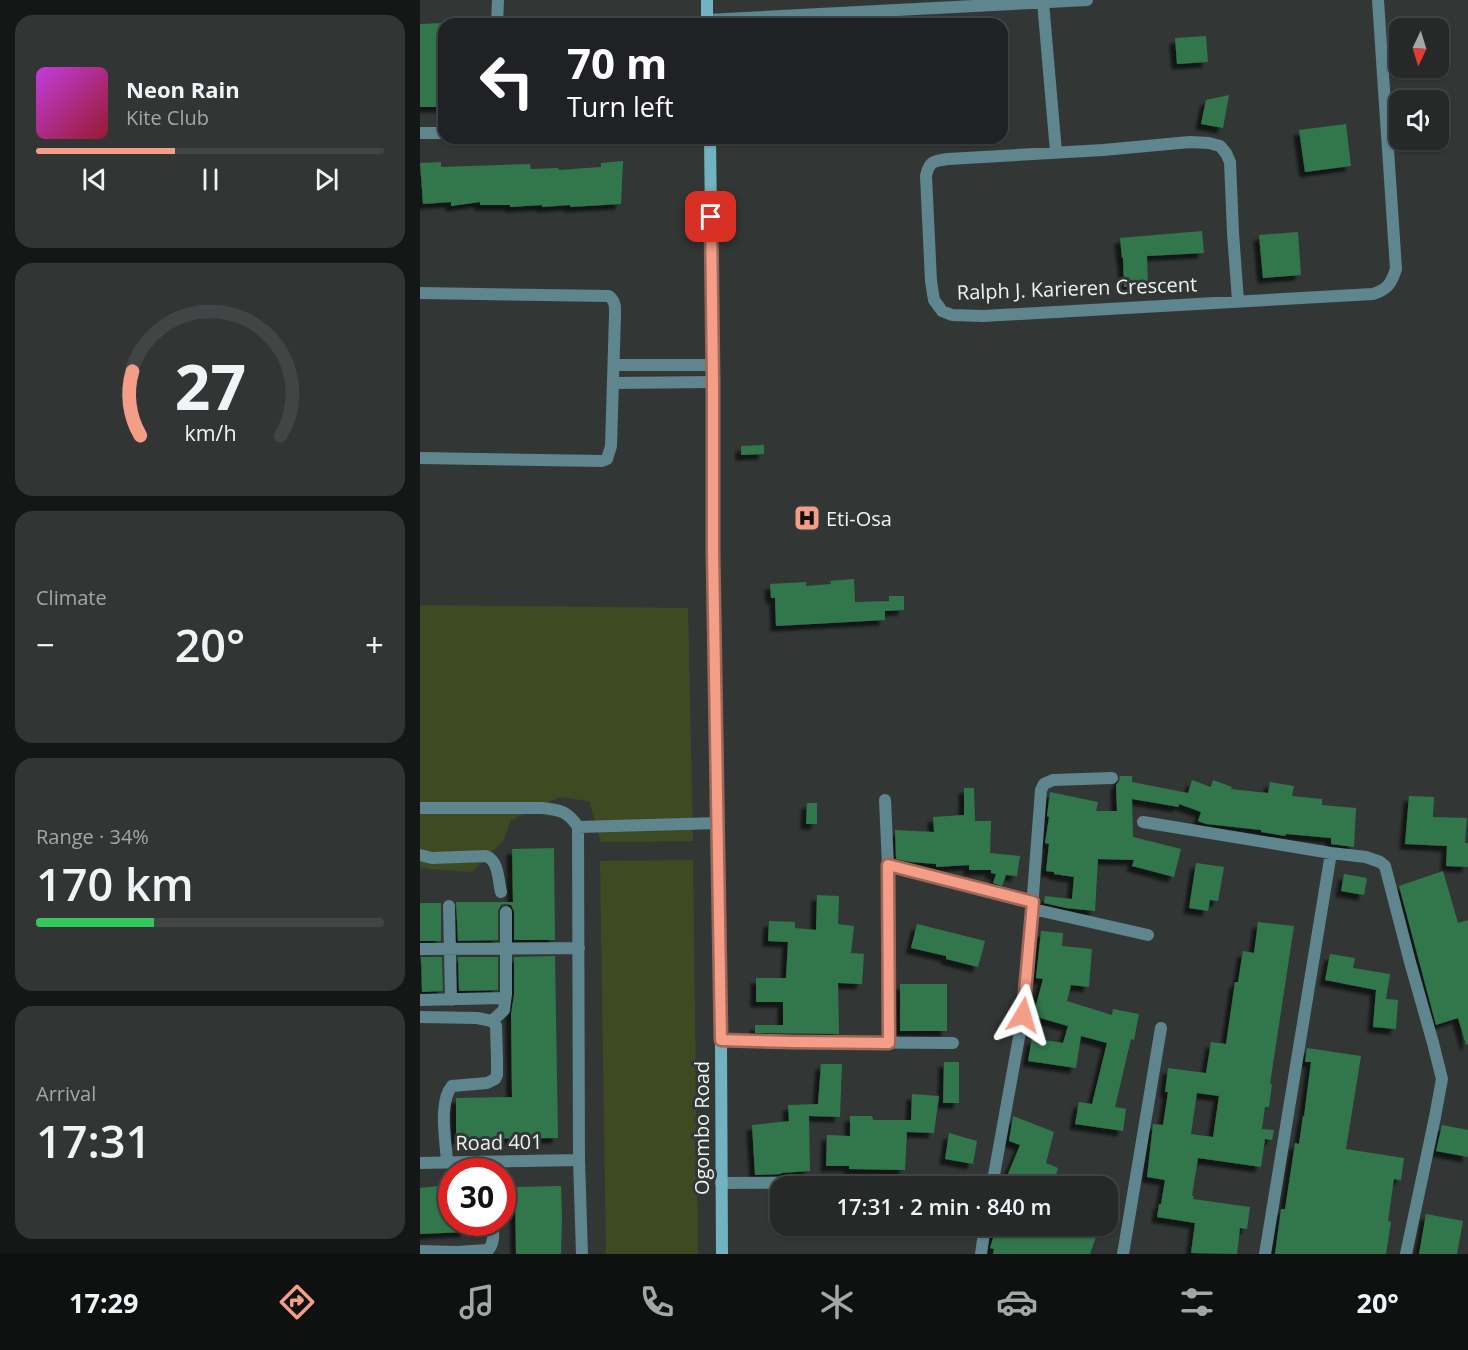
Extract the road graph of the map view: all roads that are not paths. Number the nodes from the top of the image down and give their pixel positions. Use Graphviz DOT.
graph roads {
  1 [pos="498,0"];
  2 [pos="707,0"];
  3 [pos="1087,0"];
  4 [pos="1378,0"];
  5 [pos="1043,2"];
  6 [pos="497,18"];
  7 [pos="707,18"];
  8 [pos="774,18"];
  9 [pos="420,133"];
  10 [pos="438,133"];
  11 [pos="710,144"];
  12 [pos="1056,152"];
  13 [pos="420,293"];
  14 [pos="1238,301"];
  15 [pos="614,365"];
  16 [pos="712,365"];
  17 [pos="713,382"];
  18 [pos="613,383"];
  19 [pos="420,458"];
  20 [pos="1112,778"];
  21 [pos="885,800"];
  22 [pos="420,807"];
  23 [pos="1143,822"];
  24 [pos="718,823"];
  25 [pos="578,827"];
  26 [pos="1331,853"];
  27 [pos="420,855"];
  28 [pos="888,865"];
  29 [pos="501,892"];
  30 [pos="449,906"];
  31 [pos="1033,906"];
  32 [pos="506,912"];
  33 [pos="1148,934"];
  34 [pos="579,948"];
  35 [pos="420,949"];
  36 [pos="449,949"];
  37 [pos="507,949"];
  38 [pos="506,994"];
  39 [pos="420,1000"];
  40 [pos="451,1000"];
  41 [pos="420,1017"];
  42 [pos="492,1021"];
  43 [pos="1161,1028"];
  44 [pos="721,1040"];
  45 [pos="889,1043"];
  46 [pos="953,1043"];
  47 [pos="447,1158"];
  48 [pos="579,1160"];
  49 [pos="438,1162"];
  50 [pos="420,1163"];
  51 [pos="516,1165"];
  52 [pos="994,1176"];
  53 [pos="721,1183"];
  54 [pos="770,1183"];
  55 [pos="493,1236"];
  56 [pos="984,1236"];
  57 [pos="420,1251"];
  58 [pos="582,1254"];
  59 [pos="722,1254"];
  60 [pos="981,1254"];
  61 [pos="1123,1254"];
  62 [pos="1265,1254"];
  63 [pos="1406,1254"];
  1 -- 6 [label="street"];
  2 -- 7 [label="main road"];
  3 -- 5 [label="street"];
  4 -- 14 [label="street, Ralph J. Karieren Crescent"];
  5 -- 8 [label="street"];
  5 -- 12 [label="street"];
  9 -- 10 [label="street"];
  11 -- 16 [label="main road, Ogombo Road"];
  12 -- 14 [label="street, Ralph J. Karieren Crescent"];
  12 -- 14 [label="street, Ralph J. Karieren Crescent"];
  13 -- 15 [label="street"];
  15 -- 16 [label="street"];
  15 -- 18 [label="street"];
  16 -- 17 [label="main road, Ogombo Road"];
  17 -- 18 [label="street"];
  17 -- 24 [label="main road, Ogombo Road"];
  18 -- 19 [label="street"];
  20 -- 31 [label="street"];
  21 -- 28 [label="street"];
  22 -- 25 [label="street"];
  23 -- 26 [label="street"];
  24 -- 25 [label="street"];
  24 -- 44 [label="main road, Ogombo Road"];
  25 -- 34 [label="street"];
  26 -- 62 [label="street"];
  26 -- 63 [label="street"];
  27 -- 29 [label="street"];
  28 -- 31 [label="street"];
  28 -- 45 [label="street"];
  30 -- 36 [label="street"];
  31 -- 33 [label="street"];
  31 -- 52 [label="street"];
  32 -- 37 [label="street"];
  34 -- 37 [label="street"];
  34 -- 48 [label="street"];
  35 -- 36 [label="street"];
  36 -- 37 [label="street"];
  36 -- 40 [label="street"];
  37 -- 38 [label="street"];
  38 -- 40 [label="street"];
  38 -- 42 [label="street"];
  39 -- 40 [label="street"];
  41 -- 42 [label="street"];
  42 -- 47 [label="street"];
  43 -- 61 [label="street"];
  44 -- 45 [label="street"];
  44 -- 53 [label="main road, Ogombo Road"];
  45 -- 46 [label="street"];
  48 -- 51 [label="street, Road 401"];
  48 -- 58 [label="street"];
  49 -- 50 [label="street, Road 401"];
  53 -- 54 [label="street"];
  53 -- 59 [label="main road, Ogombo Road"];
  55 -- 57 [label="street"];
  56 -- 60 [label="street"];
}
